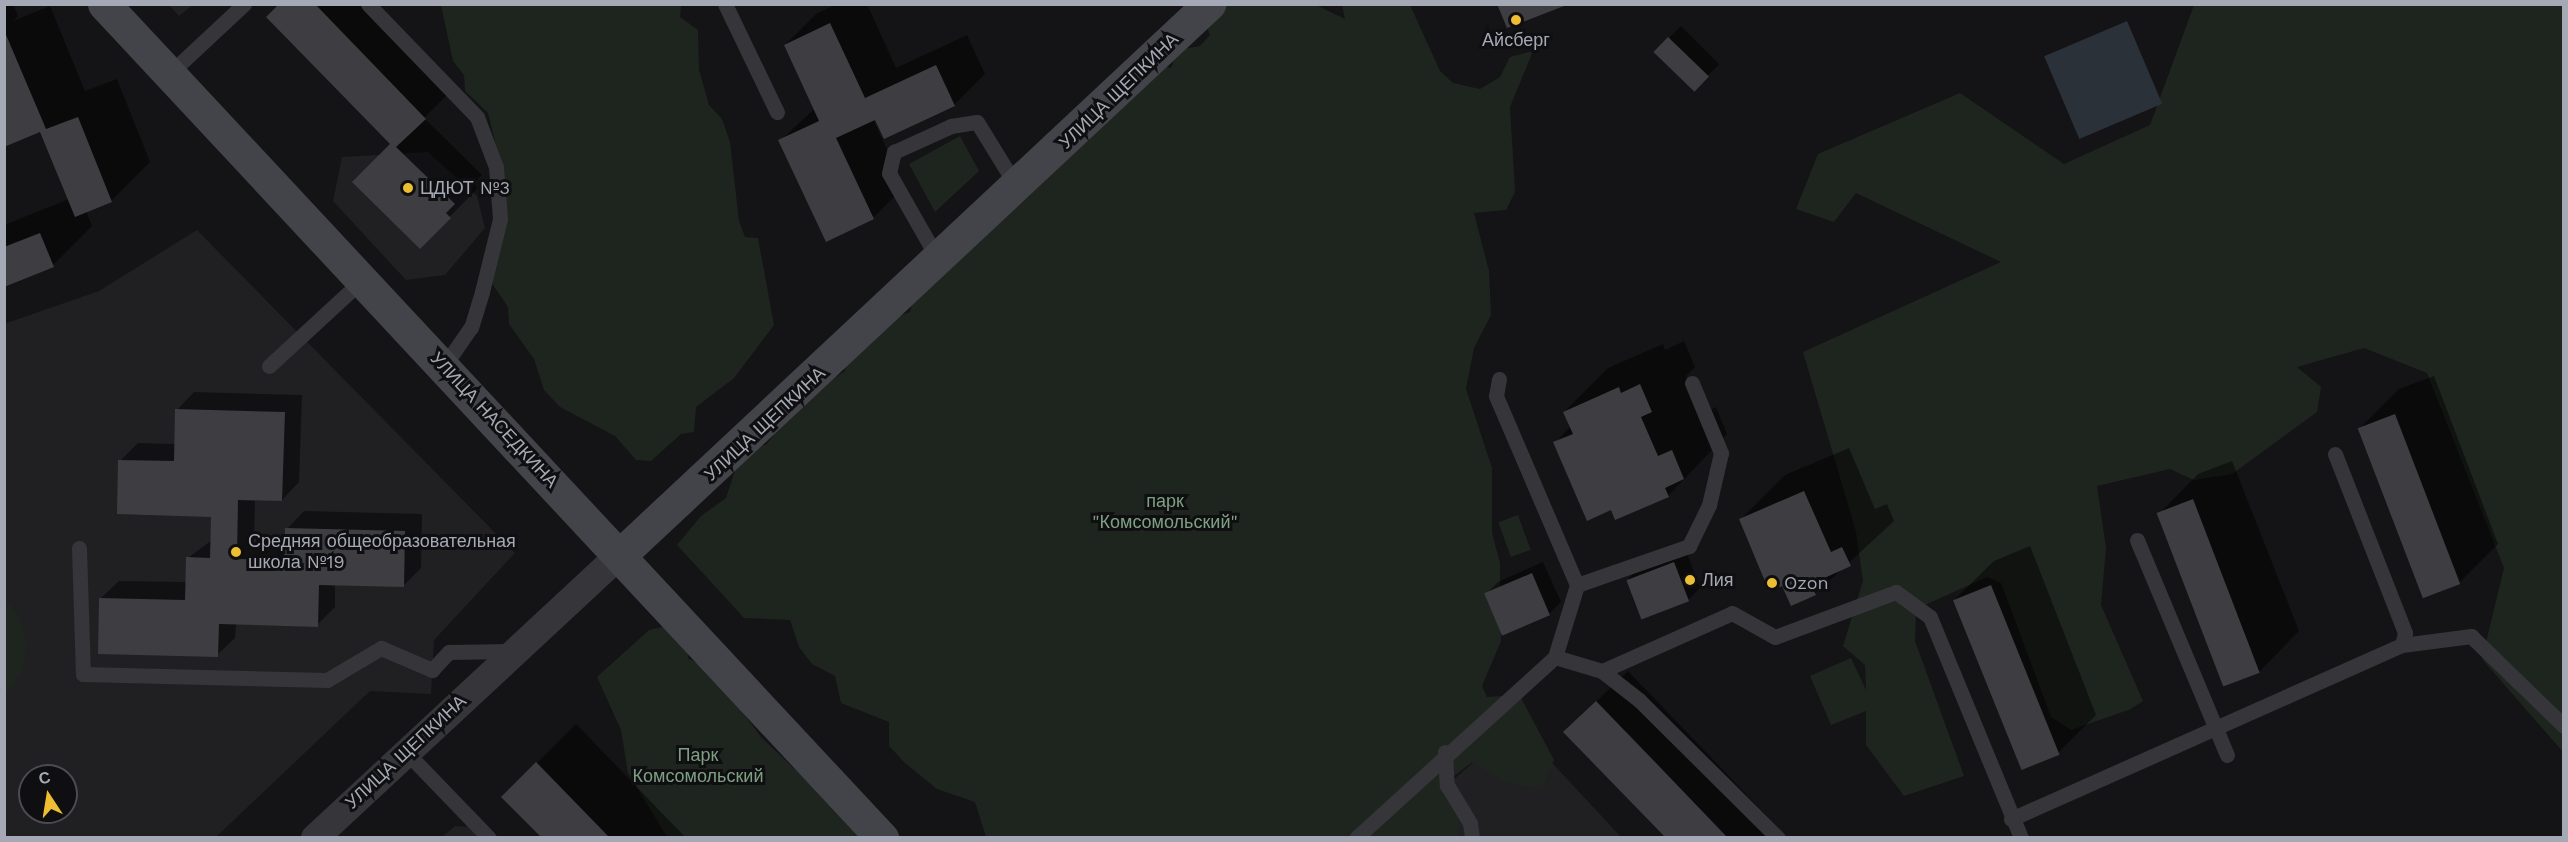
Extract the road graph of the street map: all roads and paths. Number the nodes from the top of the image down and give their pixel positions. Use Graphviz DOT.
graph roads {
  1 [pos="104,4"];
  2 [pos="244,4"];
  3 [pos="368,4"];
  4 [pos="725,4"];
  5 [pos="1201,7"];
  6 [pos="169,74"];
  7 [pos="777,112"];
  8 [pos="1017,188"];
  9 [pos="939,261"];
  10 [pos="361,281"];
  11 [pos="269,366"];
  12 [pos="444,366"];
  13 [pos="1499,379"];
  14 [pos="1692,383"];
  15 [pos="2335,454"];
  16 [pos="2137,540"];
  17 [pos="79,548"];
  18 [pos="620,555"];
  19 [pos="1577,585"];
  20 [pos="2402,645"];
  21 [pos="512,651"];
  22 [pos="1555,657"];
  23 [pos="1602,671"];
  24 [pos="2564,726"];
  25 [pos="2212,730"];
  26 [pos="1445,752"];
  27 [pos="407,753"];
  28 [pos="2227,755"];
  29 [pos="2011,819"];
  30 [pos="315,837"];
  31 [pos="489,837"];
  32 [pos="882,837"];
  33 [pos="1356,837"];
  34 [pos="1472,837"];
  35 [pos="1778,837"];
  36 [pos="2021,837"];
  1 -- 6 [label="main road, УЛИЦА НАСЕДКИНА"];
  2 -- 6 [label="lane"];
  3 -- 12 [label="lane"];
  4 -- 7 [label="lane"];
  5 -- 8 [label="main road, УЛИЦА ЩЕПКИНА"];
  6 -- 10 [label="main road, УЛИЦА НАСЕДКИНА"];
  8 -- 9 [label="main road, УЛИЦА ЩЕПКИНА"];
  8 -- 9 [label="lane"];
  9 -- 18 [label="main road, УЛИЦА ЩЕПКИНА"];
  10 -- 11 [label="lane"];
  10 -- 12 [label="main road, УЛИЦА НАСЕДКИНА"];
  12 -- 18 [label="main road, УЛИЦА НАСЕДКИНА"];
  13 -- 19 [label="lane"];
  14 -- 19 [label="lane"];
  15 -- 20 [label="lane"];
  16 -- 25 [label="lane"];
  17 -- 21 [label="lane"];
  18 -- 21 [label="street, УЛИЦА ЩЕПКИНА"];
  18 -- 32 [label="main road, УЛИЦА НАСЕДКИНА"];
  19 -- 22 [label="lane"];
  20 -- 24 [label="lane"];
  20 -- 25 [label="lane"];
  21 -- 27 [label="street, УЛИЦА ЩЕПКИНА"];
  22 -- 23 [label="lane"];
  22 -- 26 [label="lane"];
  23 -- 29 [label="lane"];
  23 -- 35 [label="lane"];
  25 -- 28 [label="lane"];
  25 -- 29 [label="lane"];
  26 -- 33 [label="lane"];
  26 -- 34 [label="lane"];
  27 -- 30 [label="street, УЛИЦА ЩЕПКИНА"];
  27 -- 31 [label="lane"];
  29 -- 36 [label="lane"];
}
